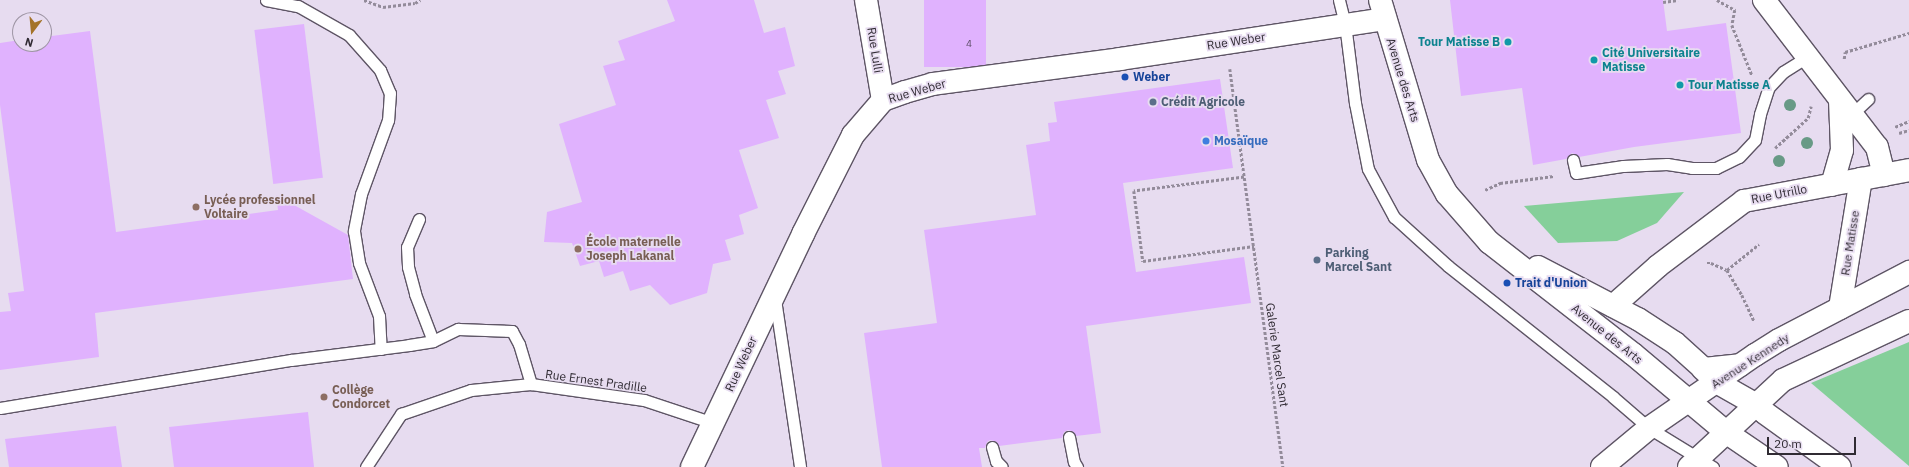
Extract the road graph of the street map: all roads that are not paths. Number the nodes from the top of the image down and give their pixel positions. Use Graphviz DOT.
graph roads {
  1 [pos="266,0"];
  2 [pos="866,0"];
  3 [pos="1339,0"];
  4 [pos="1764,0"];
  5 [pos="1382,9"];
  6 [pos="1346,24"];
  7 [pos="1807,57"];
  8 [pos="1868,99"];
  9 [pos="883,100"];
  10 [pos="1846,107"];
  11 [pos="1573,160"];
  12 [pos="1909,170"];
  13 [pos="1884,175"];
  14 [pos="1861,179"];
  15 [pos="1832,185"];
  16 [pos="419,219"];
  17 [pos="1489,242"];
  18 [pos="1909,272"];
  19 [pos="774,293"];
  20 [pos="1613,306"];
  21 [pos="1840,308"];
  22 [pos="1909,321"];
  23 [pos="1595,324"];
  24 [pos="433,341"];
  25 [pos="1674,343"];
  26 [pos="381,349"];
  27 [pos="1740,365"];
  28 [pos="1718,382"];
  29 [pos="531,384"];
  30 [pos="1689,400"];
  31 [pos="1755,404"];
  32 [pos="0,408"];
  33 [pos="713,423"];
  34 [pos="1649,428"];
  35 [pos="1727,433"];
  36 [pos="1069,437"];
  37 [pos="992,447"];
  38 [pos="1700,464"];
  39 [pos="366,467"];
  40 [pos="692,467"];
  41 [pos="800,467"];
  42 [pos="1002,467"];
  43 [pos="1077,467"];
  44 [pos="1602,467"];
  45 [pos="1777,467"];
  46 [pos="1840,467"];
  1 -- 26 [label="lane"];
  2 -- 9 [label="street, Rue Lulli"];
  3 -- 6 [label="lane"];
  4 -- 7 [label="street"];
  5 -- 6 [label="street, Rue Weber"];
  5 -- 17 [label="street, Avenue des Arts"];
  6 -- 9 [label="street, Rue Weber"];
  6 -- 34 [label="lane"];
  7 -- 10 [label="street"];
  7 -- 11 [label="lane"];
  8 -- 10 [label="lane"];
  9 -- 19 [label="street, Rue Weber"];
  10 -- 13 [label="street"];
  10 -- 15 [label="street"];
  12 -- 13 [label="street, Rue Utrillo"];
  13 -- 14 [label="street, Rue Utrillo"];
  14 -- 15 [label="street, Rue Utrillo"];
  14 -- 21 [label="street, Rue Matisse"];
  15 -- 20 [label="street, Rue Utrillo"];
  16 -- 24 [label="lane"];
  17 -- 20 [label="street"];
  17 -- 23 [label="street, Avenue des Arts"];
  18 -- 21 [label="street, Avenue Kennedy"];
  19 -- 33 [label="street, Rue Weber"];
  19 -- 41 [label="lane"];
  20 -- 23 [label="lane"];
  20 -- 25 [label="street"];
  21 -- 27 [label="street, Avenue Kennedy"];
  22 -- 31 [label="street"];
  23 -- 30 [label="street, Avenue des Arts"];
  24 -- 26 [label="lane"];
  24 -- 29 [label="lane"];
  25 -- 27 [label="street"];
  25 -- 28 [label="street"];
  26 -- 32 [label="lane"];
  27 -- 28 [label="street, Avenue Kennedy"];
  28 -- 30 [label="street, Avenue Kennedy"];
  28 -- 31 [label="street"];
  29 -- 33 [label="lane, Rue Ernest Pradille"];
  29 -- 39 [label="lane, Rue Ernest Pradille"];
  30 -- 34 [label="street, Avenue Kennedy"];
  30 -- 35 [label="street, Avenue des Arts"];
  31 -- 35 [label="street"];
  31 -- 46 [label="street"];
  33 -- 40 [label="street, Rue Weber"];
  34 -- 38 [label="lane"];
  34 -- 44 [label="street, Avenue Kennedy"];
  35 -- 38 [label="street"];
  35 -- 45 [label="street, Avenue des Arts"];
  36 -- 43 [label="lane"];
  37 -- 42 [label="lane"];
}
